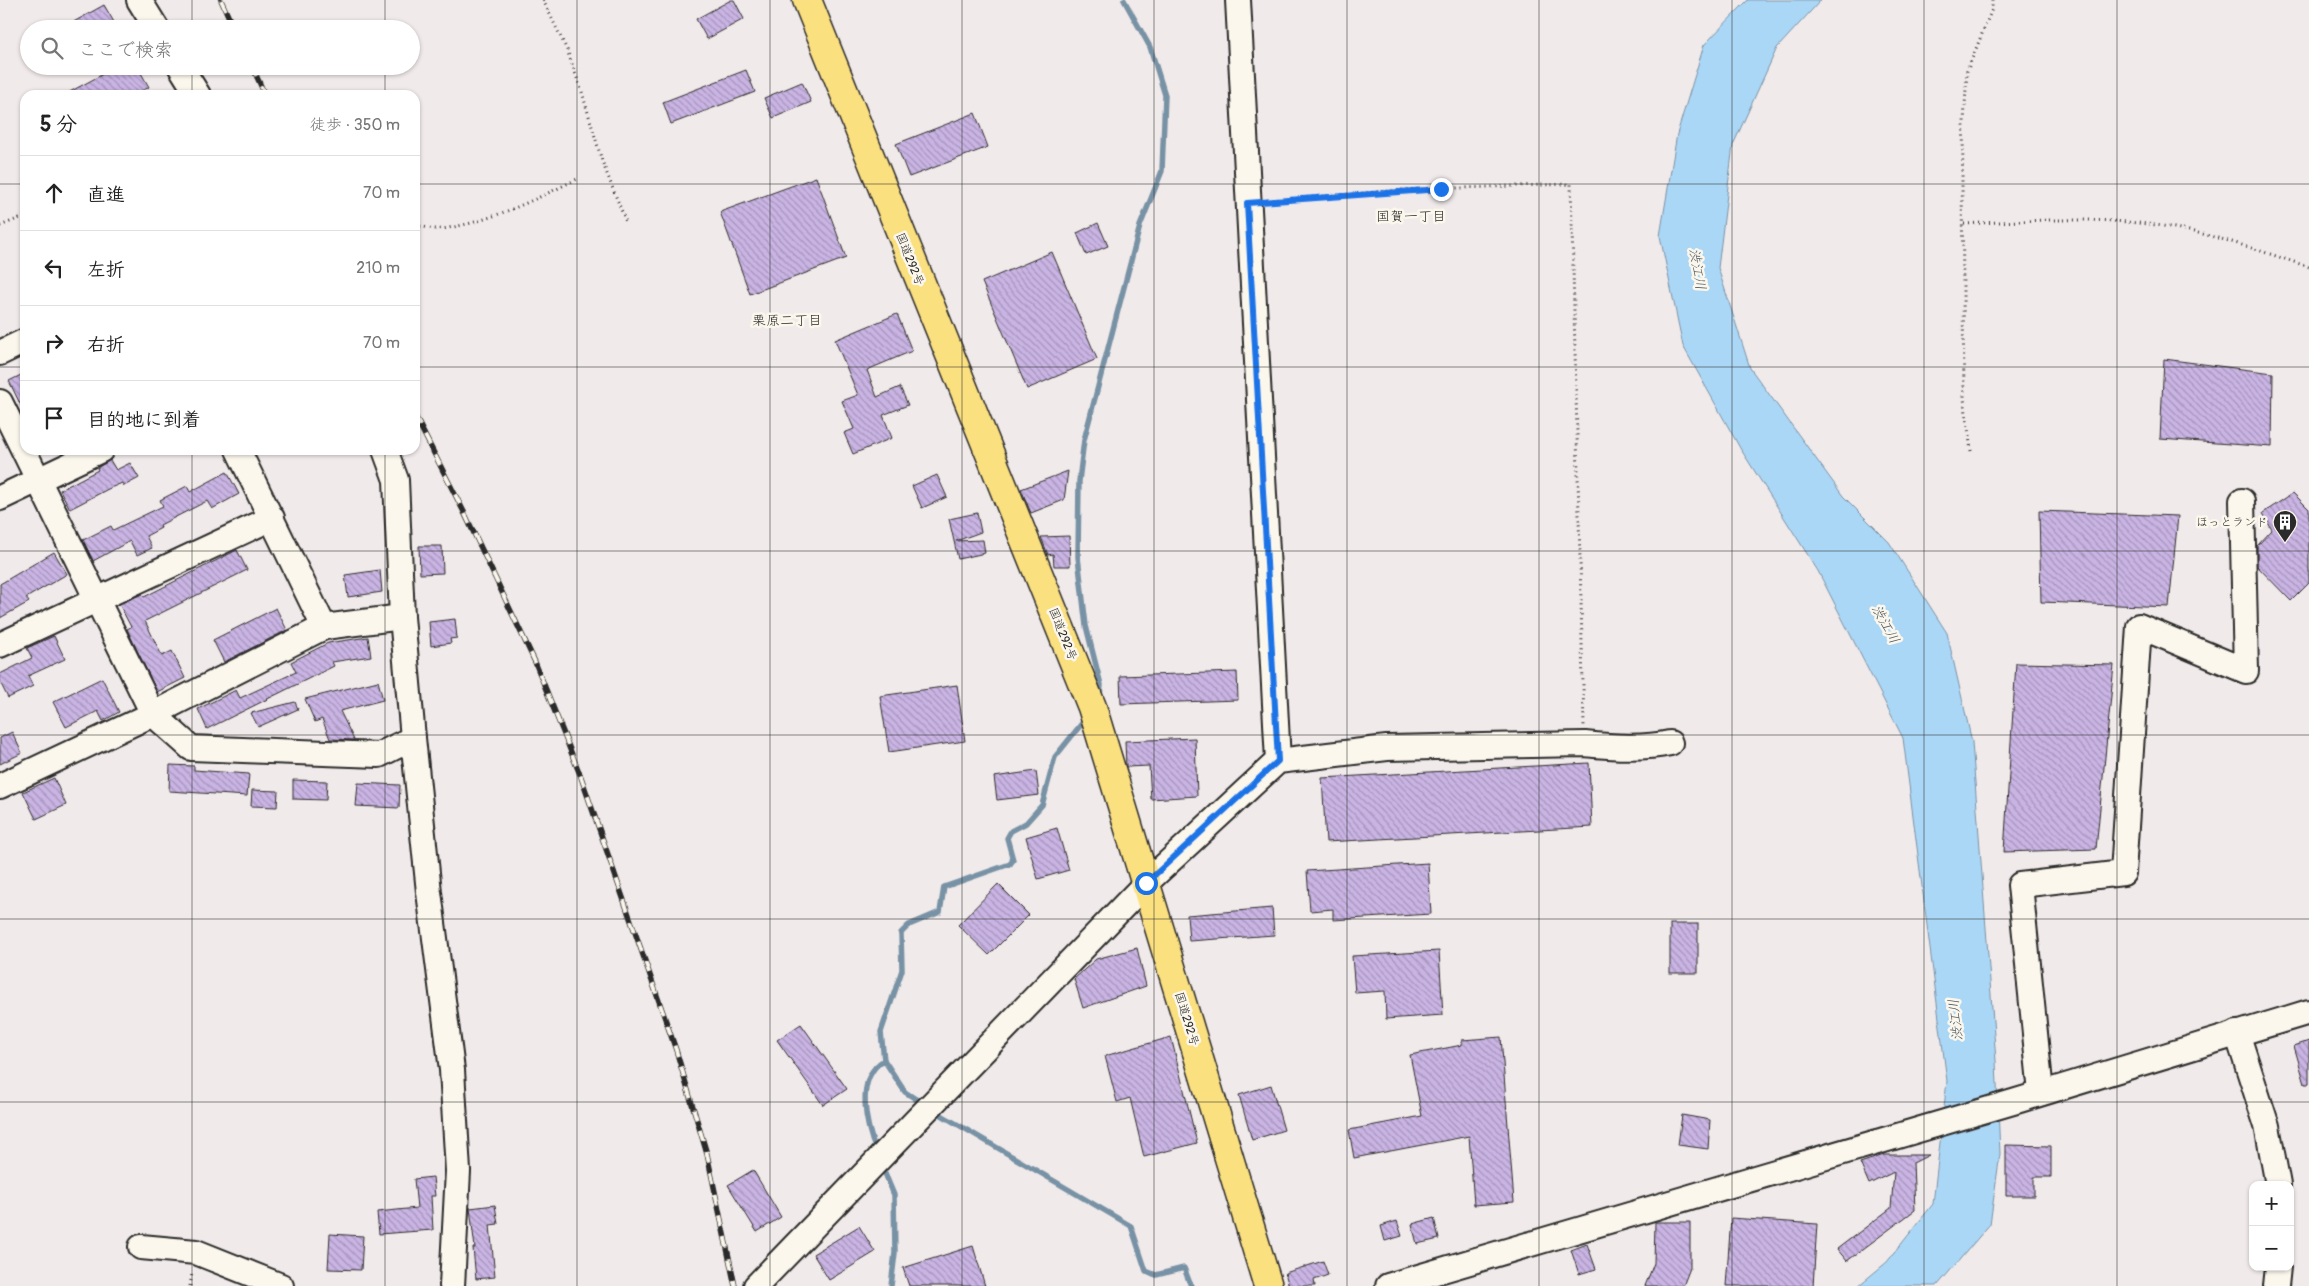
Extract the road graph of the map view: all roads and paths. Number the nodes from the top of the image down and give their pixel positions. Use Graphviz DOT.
graph roads {
  1 [pos="139,0"];
  2 [pos="543,0"];
  3 [pos="807,0"];
  4 [pos="1238,0"];
  5 [pos="1992,0"];
  6 [pos="151,20"];
  7 [pos="186,75"];
  8 [pos="195,90"];
  9 [pos="577,179"];
  10 [pos="1247,203"];
  11 [pos="20,218"];
  12 [pos="626,222"];
  13 [pos="1964,224"];
  14 [pos="0,226"];
  15 [pos="420,227"];
  16 [pos="2309,267"];
  17 [pos="20,343"];
  18 [pos="0,353"];
  19 [pos="0,402"];
  20 [pos="20,444"];
  21 [pos="1971,451"];
  22 [pos="25,455"];
  23 [pos="90,455"];
  24 [pos="240,455"];
  25 [pos="386,455"];
  26 [pos="37,480"];
  27 [pos="0,498"];
  28 [pos="2242,501"];
  29 [pos="272,518"];
  30 [pos="97,601"];
  31 [pos="402,617"];
  32 [pos="324,627"];
  33 [pos="0,645"];
  34 [pos="153,714"];
  35 [pos="413,738"];
  36 [pos="1670,743"];
  37 [pos="1584,744"];
  38 [pos="1278,761"];
  39 [pos="0,786"];
  40 [pos="1146,883"];
  41 [pos="2309,1012"];
  42 [pos="2237,1033"];
  43 [pos="2041,1093"];
  44 [pos="2277,1181"];
  45 [pos="141,1248"];
  46 [pos="2278,1271"];
  47 [pos="281,1286"];
  48 [pos="452,1286"];
  49 [pos="756,1286"];
  50 [pos="1268,1286"];
  51 [pos="1388,1286"];
  52 [pos="2276,1286"];
  1 -- 6 [label="street"];
  2 -- 12 [label="path"];
  3 -- 40 [label="highway, 国道292号"];
  4 -- 10 [label="street"];
  5 -- 13 [label="path"];
  7 -- 8 [label="street"];
  9 -- 15 [label="path"];
  10 -- 37 [label="path"];
  10 -- 38 [label="street"];
  11 -- 14 [label="path"];
  13 -- 16 [label="path"];
  13 -- 21 [label="path"];
  17 -- 18 [label="street"];
  19 -- 20 [label="street"];
  22 -- 26 [label="street"];
  23 -- 26 [label="street"];
  24 -- 29 [label="street"];
  25 -- 31 [label="street"];
  26 -- 27 [label="street"];
  26 -- 30 [label="street"];
  28 -- 43 [label="street"];
  29 -- 30 [label="street"];
  29 -- 32 [label="street"];
  30 -- 33 [label="street"];
  30 -- 34 [label="street"];
  31 -- 32 [label="street"];
  31 -- 35 [label="street"];
  32 -- 34 [label="street"];
  34 -- 35 [label="street"];
  34 -- 39 [label="street"];
  35 -- 48 [label="street"];
  36 -- 37 [label="street"];
  37 -- 38 [label="street"];
  38 -- 40 [label="street"];
  40 -- 49 [label="street"];
  40 -- 50 [label="highway, 国道292号"];
  41 -- 42 [label="street"];
  42 -- 43 [label="street"];
  42 -- 44 [label="street"];
  43 -- 51 [label="street"];
  45 -- 47 [label="street"];
  46 -- 52 [label="street"];
}
